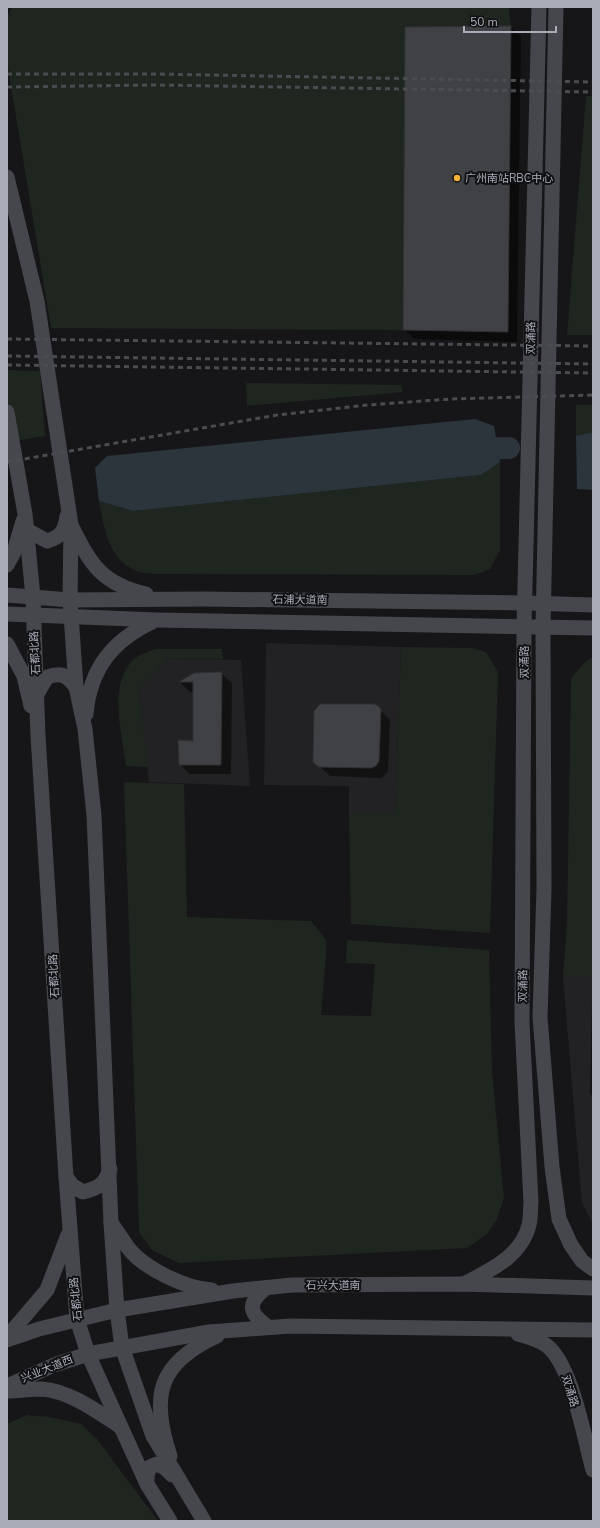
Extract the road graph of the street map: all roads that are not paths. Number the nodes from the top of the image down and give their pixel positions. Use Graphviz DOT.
graph roads {
  1 [pos="539,7"];
  2 [pos="556,7"];
  3 [pos="7,176"];
  4 [pos="7,412"];
  5 [pos="68,510"];
  6 [pos="25,514"];
  7 [pos="71,525"];
  8 [pos="27,530"];
  9 [pos="7,565"];
  10 [pos="7,595"];
  11 [pos="33,597"];
  12 [pos="70,600"];
  13 [pos="170,600"];
  14 [pos="204,600"];
  15 [pos="525,603"];
  16 [pos="544,604"];
  17 [pos="593,605"];
  18 [pos="7,614"];
  19 [pos="34,615"];
  20 [pos="71,618"];
  21 [pos="157,620"];
  22 [pos="207,621"];
  23 [pos="524,628"];
  24 [pos="543,628"];
  25 [pos="593,628"];
  26 [pos="7,644"];
  27 [pos="76,687"];
  28 [pos="37,694"];
  29 [pos="85,729"];
  30 [pos="38,736"];
  31 [pos="110,1169"];
  32 [pos="66,1177"];
  33 [pos="112,1223"];
  34 [pos="70,1229"];
  35 [pos="593,1269"];
  36 [pos="464,1284"];
  37 [pos="266,1288"];
  38 [pos="593,1288"];
  39 [pos="233,1291"];
  40 [pos="117,1310"];
  41 [pos="77,1319"];
  42 [pos="268,1327"];
  43 [pos="496,1328"];
  44 [pos="230,1330"];
  45 [pos="593,1330"];
  46 [pos="7,1337"];
  47 [pos="7,1340"];
  48 [pos="122,1347"];
  49 [pos="88,1354"];
  50 [pos="7,1386"];
  51 [pos="7,1391"];
  52 [pos="121,1427"];
  53 [pos="593,1470"];
  54 [pos="180,1483"];
  55 [pos="147,1484"];
  56 [pos="170,1521"];
  57 [pos="204,1521"];
  1 -- 15 [label="main road, 双涌路"];
  2 -- 16 [label="main road, 双涌路"];
  3 -- 5 [label="main road"];
  4 -- 6 [label="main road, 石都北路"];
  5 -- 7 [label="main road"];
  5 -- 8 [label="main road"];
  6 -- 8 [label="main road, 石都北路"];
  6 -- 9 [label="main road"];
  7 -- 12 [label="main road"];
  7 -- 13 [label="main road"];
  8 -- 11 [label="main road, 石都北路"];
  10 -- 11 [label="main road, 石浦大道南"];
  11 -- 12 [label="main road, 石浦大道南"];
  11 -- 19 [label="main road, 石都北路"];
  12 -- 13 [label="main road, 石浦大道南"];
  12 -- 20 [label="main road"];
  13 -- 14 [label="main road, 石浦大道南"];
  14 -- 15 [label="main road, 石浦大道南"];
  14 -- 22 [label="main road"];
  15 -- 16 [label="main road, 石浦大道南"];
  15 -- 23 [label="main road, 双涌路"];
  16 -- 17 [label="main road, 石浦大道南"];
  16 -- 24 [label="main road, 双涌路"];
  18 -- 19 [label="main road"];
  19 -- 20 [label="main road"];
  19 -- 28 [label="main road, 石都北路"];
  20 -- 21 [label="main road"];
  20 -- 27 [label="main road"];
  21 -- 22 [label="main road"];
  21 -- 29 [label="main road"];
  22 -- 23 [label="main road"];
  23 -- 24 [label="main road"];
  23 -- 36 [label="main road, 双涌路"];
  24 -- 25 [label="main road"];
  24 -- 35 [label="main road, 双涌路"];
  26 -- 30 [label="main road"];
  27 -- 28 [label="main road"];
  27 -- 29 [label="main road"];
  28 -- 30 [label="main road, 石都北路"];
  29 -- 31 [label="main road"];
  30 -- 32 [label="main road, 石都北路"];
  31 -- 32 [label="main road"];
  31 -- 33 [label="main road"];
  32 -- 34 [label="main road, 石都北路"];
  33 -- 39 [label="main road"];
  33 -- 40 [label="main road"];
  34 -- 41 [label="main road, 石都北路"];
  34 -- 46 [label="main road"];
  36 -- 37 [label="main road, 石兴大道南"];
  36 -- 38 [label="main road, 石兴大道南"];
  37 -- 39 [label="main road, 石兴大道南"];
  37 -- 42 [label="main road"];
  39 -- 40 [label="main road, 石兴大道南"];
  40 -- 41 [label="main road, 石兴大道南"];
  40 -- 48 [label="main road"];
  41 -- 47 [label="main road"];
  41 -- 49 [label="main road, 石都北路"];
  42 -- 43 [label="main road"];
  42 -- 44 [label="main road"];
  43 -- 45 [label="main road"];
  43 -- 53 [label="main road, 双涌路"];
  44 -- 48 [label="main road"];
  44 -- 54 [label="main road"];
  48 -- 49 [label="main road"];
  48 -- 54 [label="main road"];
  49 -- 50 [label="main road, 兴业大道西"];
  49 -- 52 [label="main road, 石都北路"];
  51 -- 52 [label="main road"];
  52 -- 55 [label="main road, 石都北路"];
  54 -- 55 [label="main road"];
  54 -- 57 [label="main road"];
  55 -- 56 [label="main road, 石都北路"];
}
